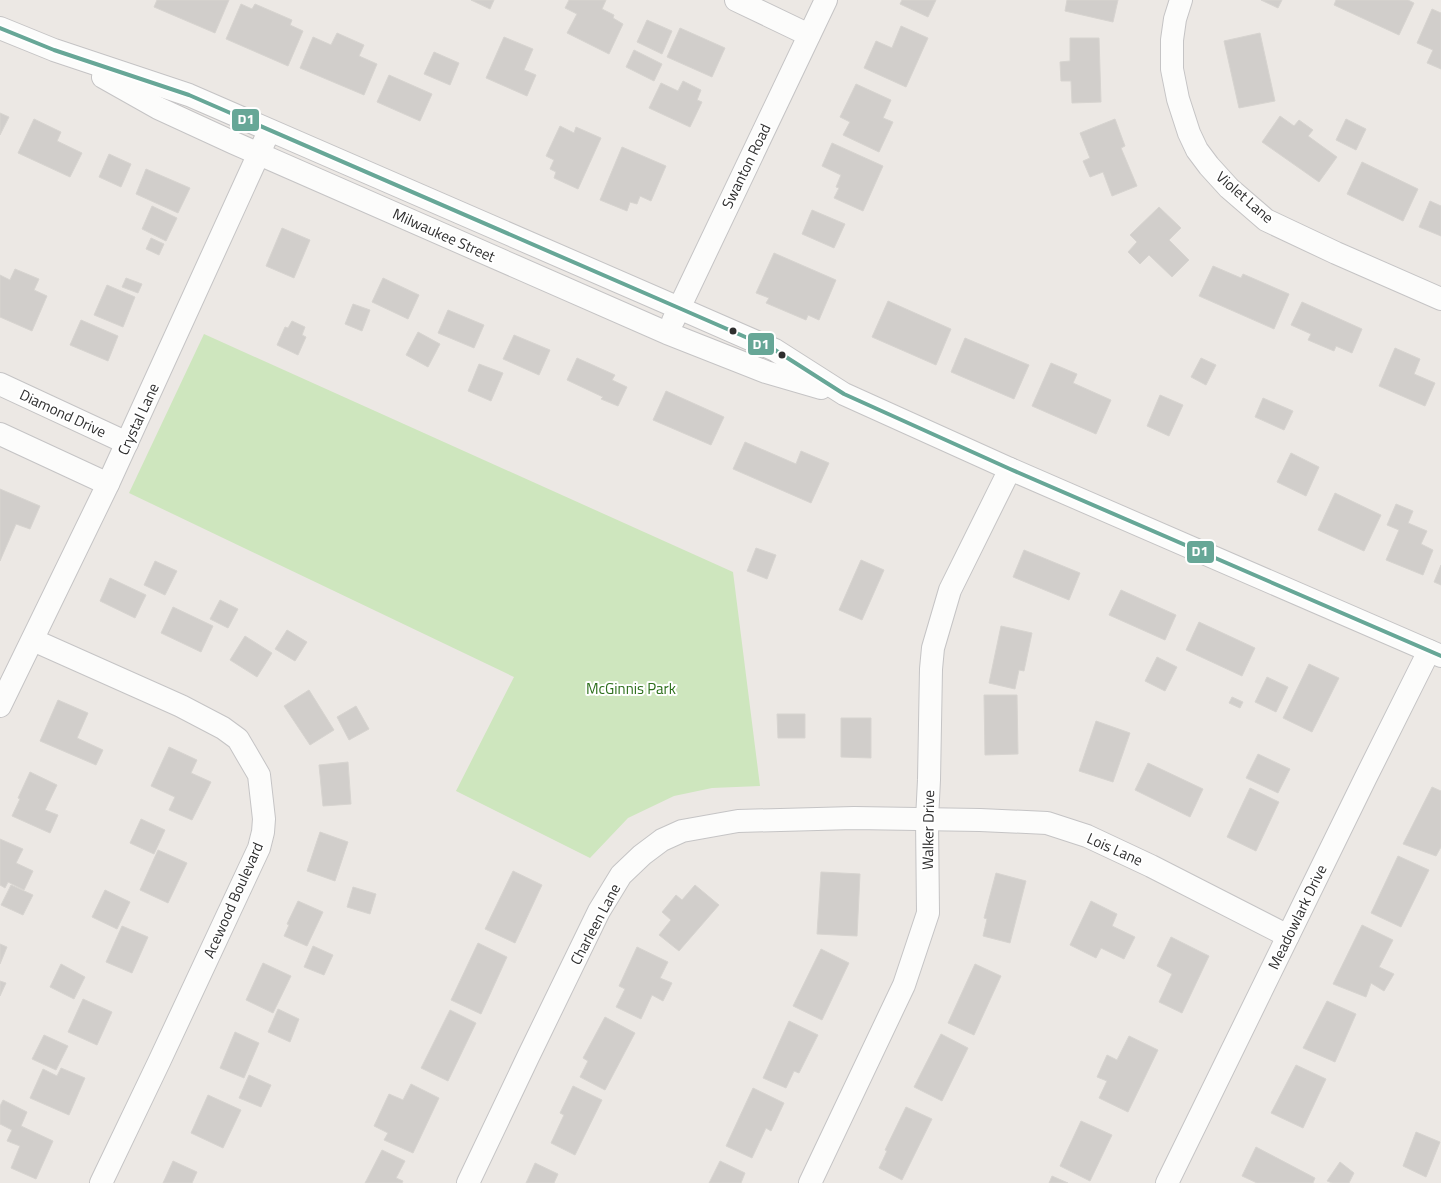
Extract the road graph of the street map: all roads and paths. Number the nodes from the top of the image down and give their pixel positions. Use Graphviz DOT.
graph roads {
  1 [pos="736,0"];
  2 [pos="826,0"];
  3 [pos="1182,0"];
  4 [pos="0,28"];
  5 [pos="809,35"];
  6 [pos="54,50"];
  7 [pos="269,130"];
  8 [pos="258,153"];
  9 [pos="1441,299"];
  10 [pos="678,308"];
  11 [pos="667,333"];
  12 [pos="0,384"];
  13 [pos="844,394"];
  14 [pos="0,434"];
  15 [pos="127,443"];
  16 [pos="1010,469"];
  17 [pos="108,484"];
  18 [pos="33,640"];
  19 [pos="1435,654"];
  20 [pos="0,706"];
  21 [pos="927,819"];
  22 [pos="1288,936"];
  23 [pos="101,1183"];
  24 [pos="468,1183"];
  25 [pos="810,1183"];
  26 [pos="1167,1183"];
  1 -- 5 [label="street"];
  2 -- 5 [label="street, Swanton Road"];
  3 -- 9 [label="street, Violet Lane"];
  4 -- 6 [label="street, Milwaukee Street"];
  5 -- 10 [label="street, Swanton Road"];
  6 -- 7 [label="street, Milwaukee Street"];
  6 -- 8 [label="street, Milwaukee Street"];
  7 -- 8 [label="street, Crystal Lane"];
  7 -- 10 [label="street, Milwaukee Street"];
  8 -- 11 [label="street, Milwaukee Street"];
  8 -- 15 [label="street, Crystal Lane"];
  10 -- 11 [label="street, Swanton Road"];
  10 -- 13 [label="street, Milwaukee Street"];
  11 -- 13 [label="street, Milwaukee Street"];
  12 -- 15 [label="street, Diamond Drive"];
  13 -- 16 [label="street, Milwaukee Street"];
  14 -- 17 [label="street"];
  15 -- 17 [label="street, Crystal Lane"];
  16 -- 19 [label="street, Milwaukee Street"];
  16 -- 21 [label="street, Walker Drive"];
  17 -- 18 [label="street, Crystal Lane"];
  18 -- 20 [label="street, Crystal Lane"];
  18 -- 23 [label="street, Acewood Boulevard"];
  19 -- 22 [label="street, Meadowlark Drive"];
  21 -- 22 [label="street, Lois Lane"];
  21 -- 24 [label="street, Charleen Lane"];
  21 -- 25 [label="street, Walker Drive"];
  22 -- 26 [label="street, Meadowlark Drive"];
}
